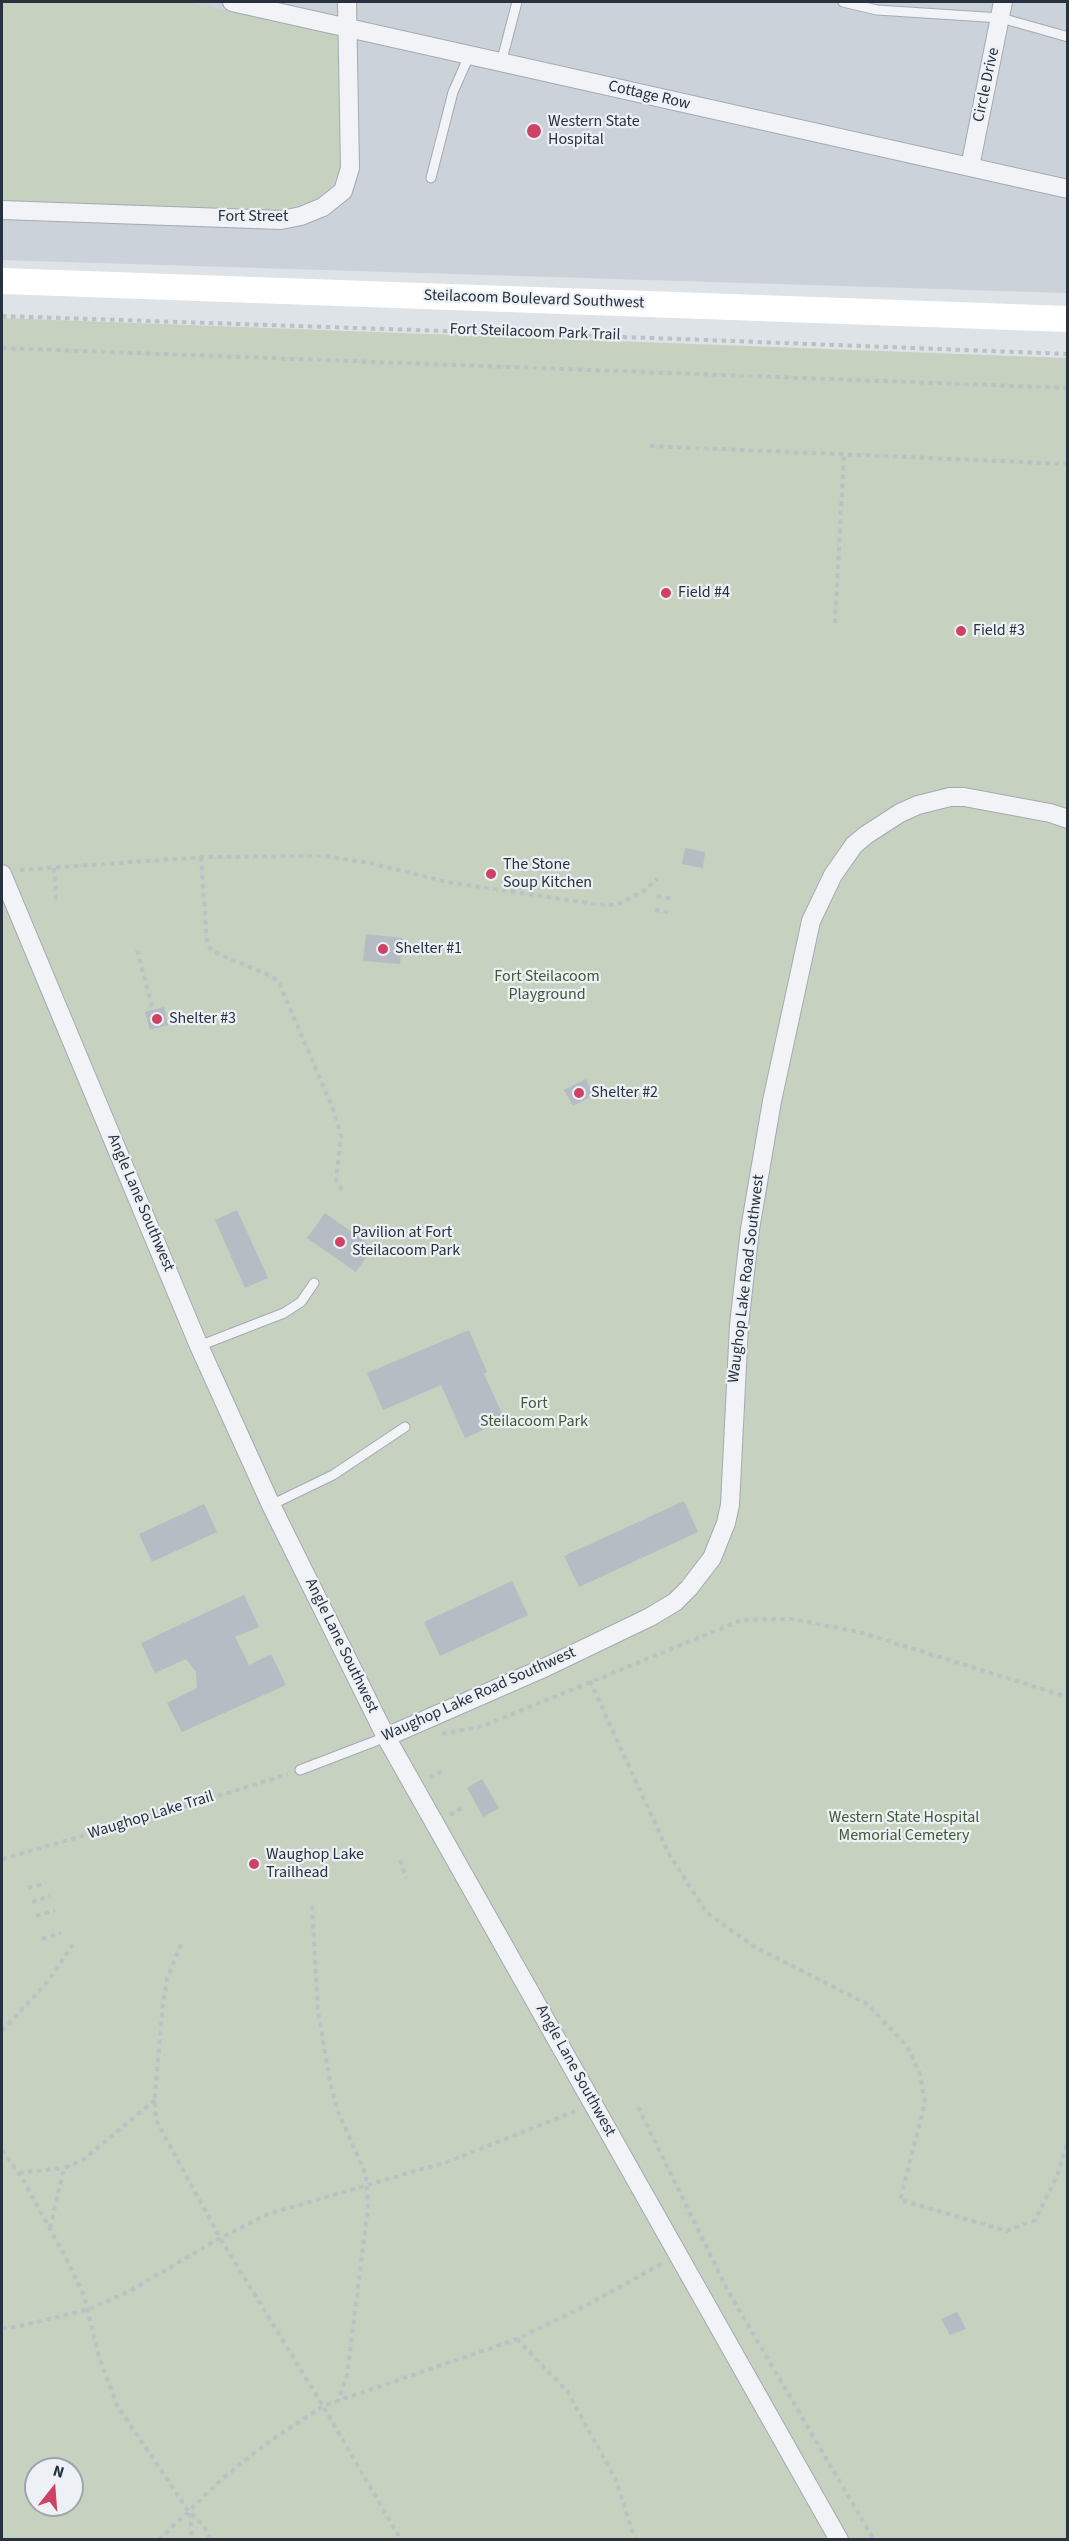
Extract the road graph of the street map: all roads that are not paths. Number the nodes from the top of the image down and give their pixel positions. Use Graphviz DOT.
graph roads {
  1 [pos="232,2"];
  2 [pos="346,2"];
  3 [pos="517,2"];
  4 [pos="843,2"];
  5 [pos="1002,10"];
  6 [pos="346,28"];
  7 [pos="1068,37"];
  8 [pos="469,56"];
  9 [pos="501,63"];
  10 [pos="970,167"];
  11 [pos="431,178"];
  12 [pos="1068,189"];
  13 [pos="2,210"];
  14 [pos="2,281"];
  15 [pos="1068,319"];
  16 [pos="1068,819"];
  17 [pos="7,872"];
  18 [pos="314,1283"];
  19 [pos="199,1346"];
  20 [pos="405,1426"];
  21 [pos="271,1505"];
  22 [pos="386,1737"];
  23 [pos="300,1770"];
  24 [pos="838,2540"];
  1 -- 6 [label="street, Cottage Row"];
  2 -- 6 [label="street, Fort Street"];
  3 -- 9 [label="lane"];
  4 -- 5 [label="lane"];
  5 -- 7 [label="lane"];
  5 -- 10 [label="street, Circle Drive"];
  6 -- 8 [label="street, Cottage Row"];
  6 -- 13 [label="street, Fort Street"];
  8 -- 9 [label="street, Cottage Row"];
  8 -- 11 [label="lane"];
  9 -- 10 [label="street, Cottage Row"];
  10 -- 12 [label="street, Cottage Row"];
  14 -- 15 [label="main road, Steilacoom Boulevard Southwest"];
  16 -- 22 [label="street, Waughop Lake Road Southwest"];
  17 -- 19 [label="street, Angle Lane Southwest"];
  18 -- 19 [label="lane"];
  19 -- 21 [label="street, Angle Lane Southwest"];
  20 -- 21 [label="lane"];
  21 -- 22 [label="street, Angle Lane Southwest"];
  22 -- 23 [label="lane, Waughop Lake Road Southwest"];
  22 -- 24 [label="street, Angle Lane Southwest"];
}
